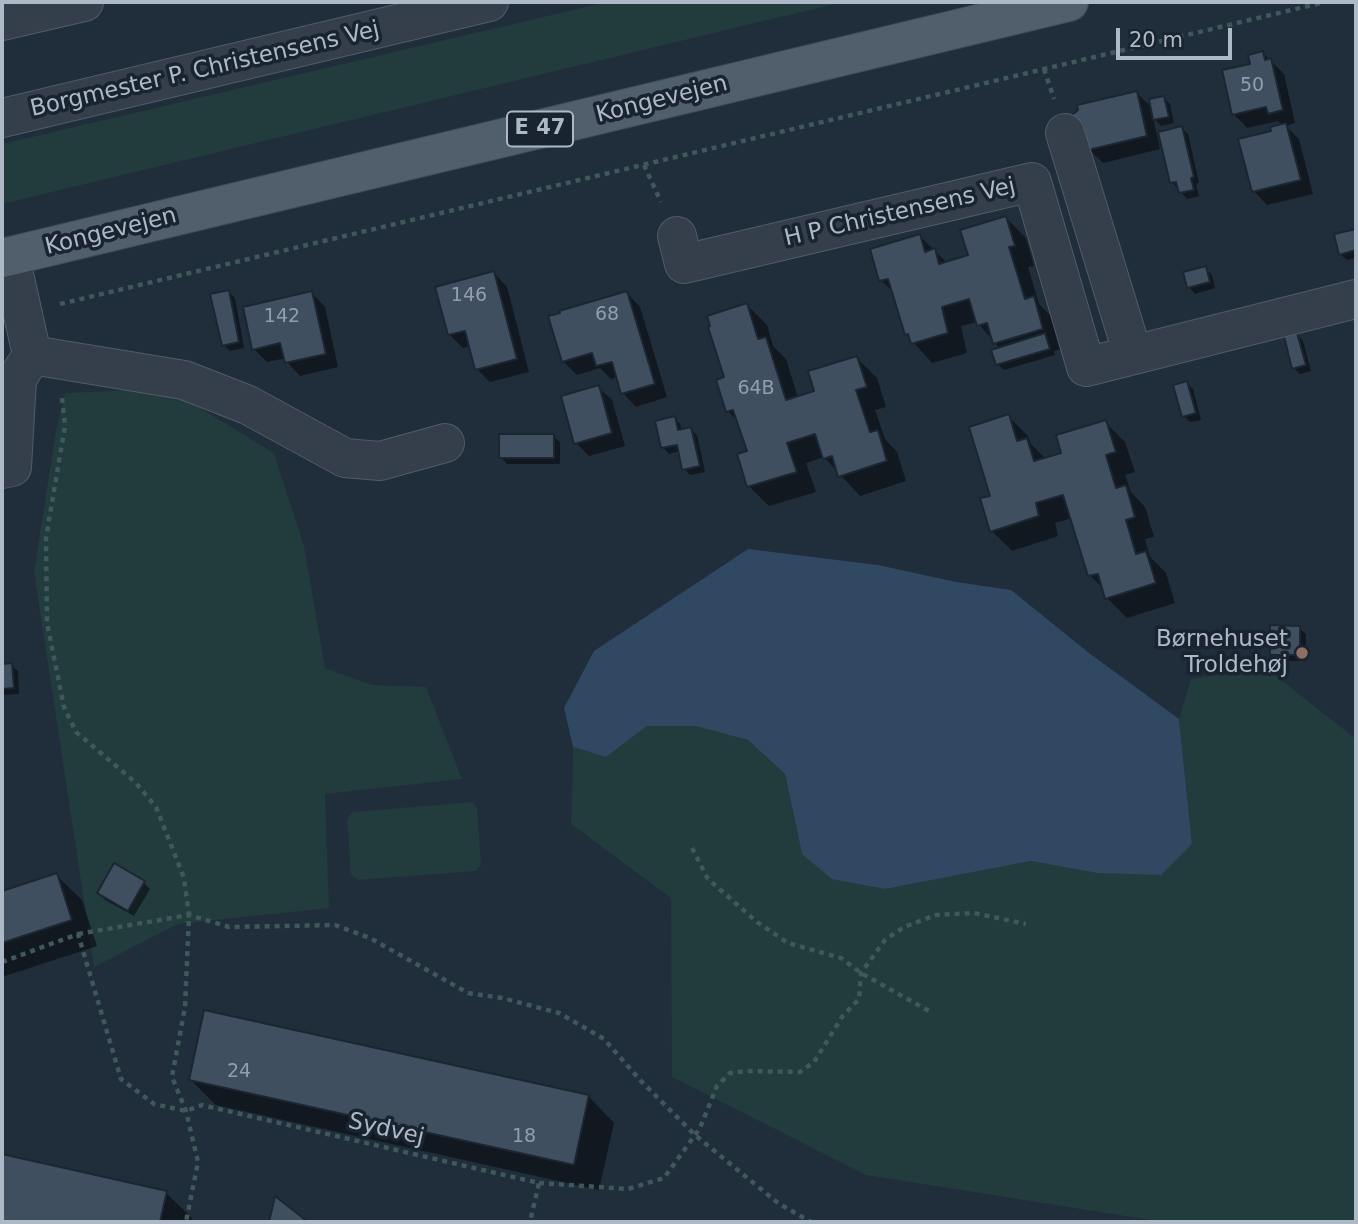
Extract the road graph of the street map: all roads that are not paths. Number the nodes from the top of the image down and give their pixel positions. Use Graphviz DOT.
graph roads {
  1 [pos="84,2"];
  2 [pos="489,2"];
  3 [pos="1069,2"];
  4 [pos="2,21"];
  5 [pos="2,118"];
  6 [pos="1065,133"];
  7 [pos="677,236"];
  8 [pos="6,257"];
  9 [pos="1356,299"];
  10 [pos="1133,355"];
  11 [pos="44,357"];
  12 [pos="445,443"];
  13 [pos="2,469"];
  1 -- 4 [label="street"];
  2 -- 5 [label="street, Borgmester P. Christensens Vej"];
  3 -- 8 [label="main road, Kongevejen / E 47"];
  6 -- 10 [label="street"];
  7 -- 10 [label="street, H P Christensens Vej"];
  8 -- 11 [label="street, Kongevejen"];
  9 -- 10 [label="street, H P Christensens Vej"];
  11 -- 12 [label="street"];
  11 -- 13 [label="street"];
}
